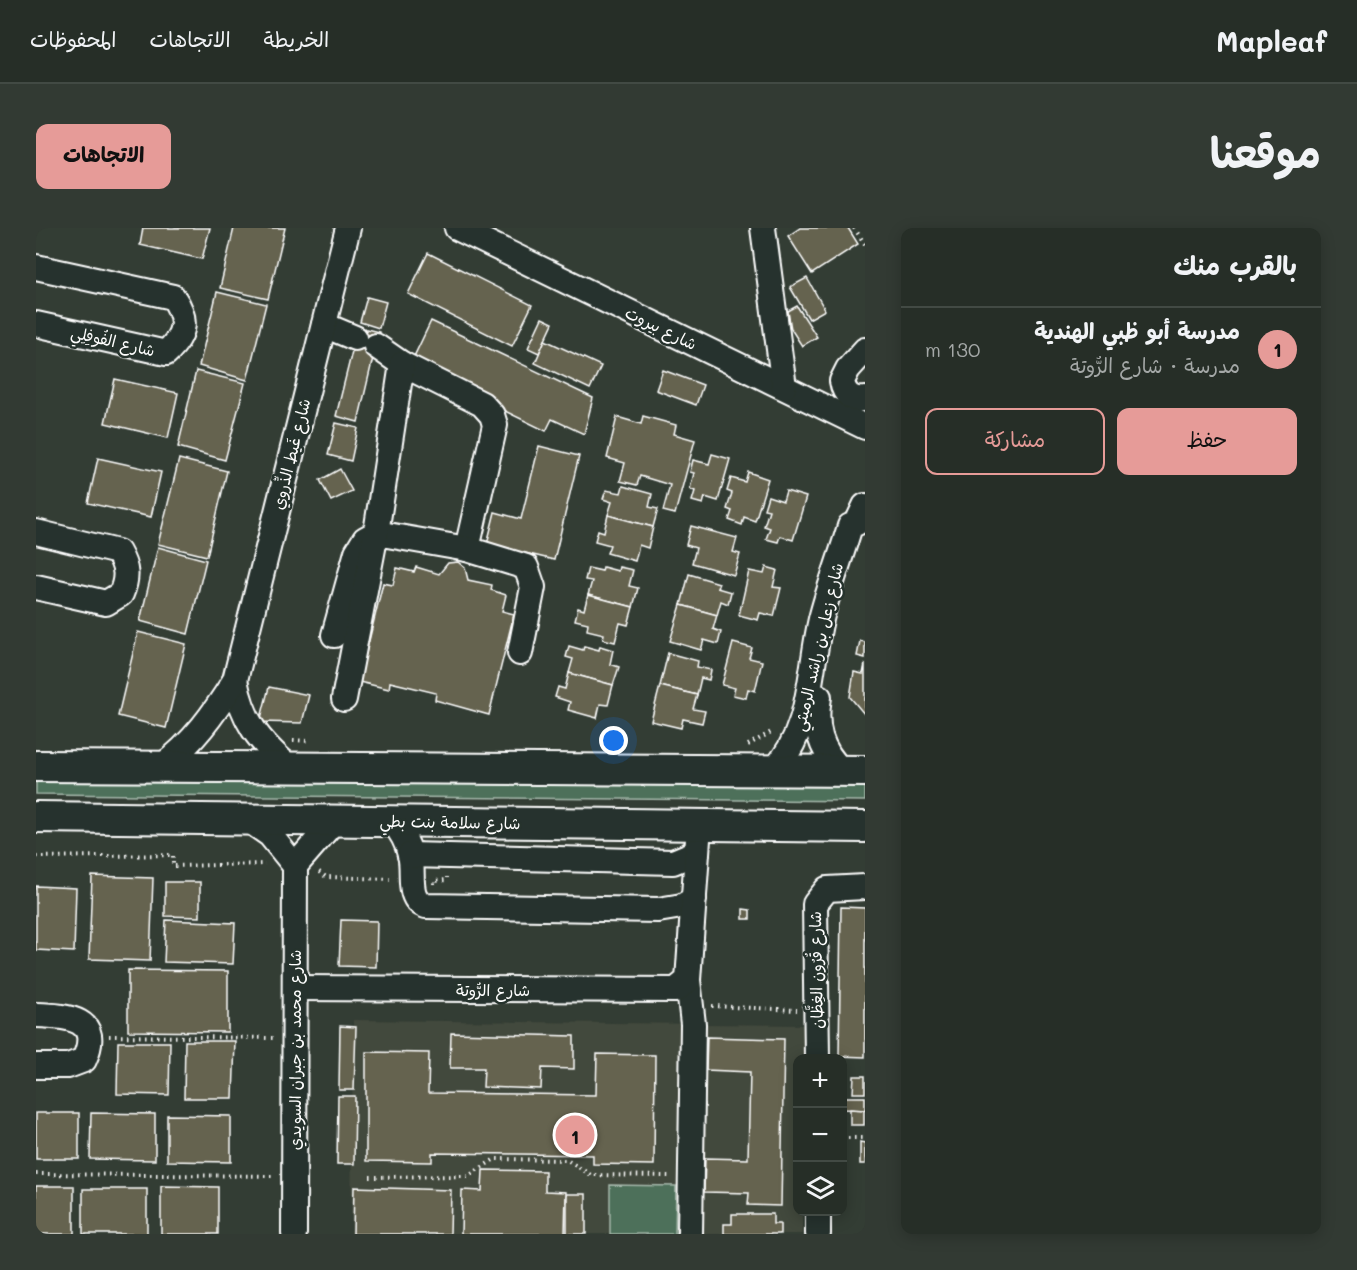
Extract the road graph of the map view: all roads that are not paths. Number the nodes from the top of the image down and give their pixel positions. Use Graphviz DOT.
graph roads {
  1 [pos="348,228"];
  2 [pos="457,228"];
  3 [pos="763,228"];
  4 [pos="36,267"];
  5 [pos="36,324"];
  6 [pos="324,325"];
  7 [pos="865,350"];
  8 [pos="402,364"];
  9 [pos="784,387"];
  10 [pos="865,399"];
  11 [pos="865,427"];
  12 [pos="861,514"];
  13 [pos="36,532"];
  14 [pos="376,533"];
  15 [pos="467,549"];
  16 [pos="36,587"];
  17 [pos="334,635"];
  18 [pos="520,653"];
  19 [pos="234,680"];
  20 [pos="344,699"];
  21 [pos="36,766"];
  22 [pos="161,767"];
  23 [pos="290,768"];
  24 [pos="773,771"];
  25 [pos="854,771"];
  26 [pos="36,817"];
  27 [pos="247,819"];
  28 [pos="334,820"];
  29 [pos="392,821"];
  30 [pos="865,827"];
  31 [pos="698,838"];
  32 [pos="410,855"];
  33 [pos="295,867"];
  34 [pos="865,887"];
  35 [pos="694,900"];
  36 [pos="688,980"];
  37 [pos="295,988"];
  38 [pos="36,1015"];
  39 [pos="817,1054"];
  40 [pos="36,1066"];
  41 [pos="818,1216"];
  42 [pos="294,1234"];
  43 [pos="690,1234"];
  44 [pos="818,1234"];
  1 -- 6 [label="street, شارع غَيط الذِّروي"];
  2 -- 9 [label="street, شارع بيروت"];
  3 -- 9 [label="street"];
  4 -- 5 [label="street, شارع الفُوفِلِي"];
  6 -- 8 [label="street"];
  6 -- 19 [label="street, شارع غَيط الذِّروي"];
  7 -- 10 [label="street"];
  8 -- 14 [label="street"];
  8 -- 15 [label="street"];
  9 -- 11 [label="street, شارع بيروت"];
  12 -- 24 [label="street, شارع زعل بن راشد الرميثي"];
  12 -- 25 [label="street, شارع زعل بن راشد الرميثي"];
  13 -- 16 [label="street"];
  14 -- 15 [label="street"];
  14 -- 17 [label="street"];
  14 -- 20 [label="street"];
  15 -- 18 [label="street"];
  19 -- 22 [label="street, شارع غَيط الذِّروي"];
  19 -- 23 [label="street"];
  21 -- 22 [label="main road"];
  22 -- 23 [label="main road"];
  23 -- 24 [label="main road"];
  24 -- 25 [label="main road"];
  26 -- 27 [label="main road, شارع سلامة بنت بطي"];
  27 -- 28 [label="main road, شارع سلامة بنت بطي"];
  27 -- 33 [label="street"];
  28 -- 29 [label="main road, شارع سلامة بنت بطي"];
  28 -- 33 [label="street"];
  29 -- 31 [label="main road, شارع سلامة بنت بطي"];
  29 -- 32 [label="street"];
  30 -- 31 [label="main road, شارع سلامة بنت بطي"];
  31 -- 32 [label="street"];
  31 -- 35 [label="street"];
  32 -- 35 [label="street"];
  33 -- 37 [label="street, شارع محمد بن جبران السويدي"];
  34 -- 39 [label="street, شارع قُرُون الغِظَّان"];
  35 -- 36 [label="street"];
  36 -- 37 [label="street, شارع الرُّوتة"];
  36 -- 43 [label="street"];
  37 -- 42 [label="street, شارع محمد بن جبران السويدي"];
  38 -- 40 [label="street"];
  41 -- 44 [label="street"];
}
